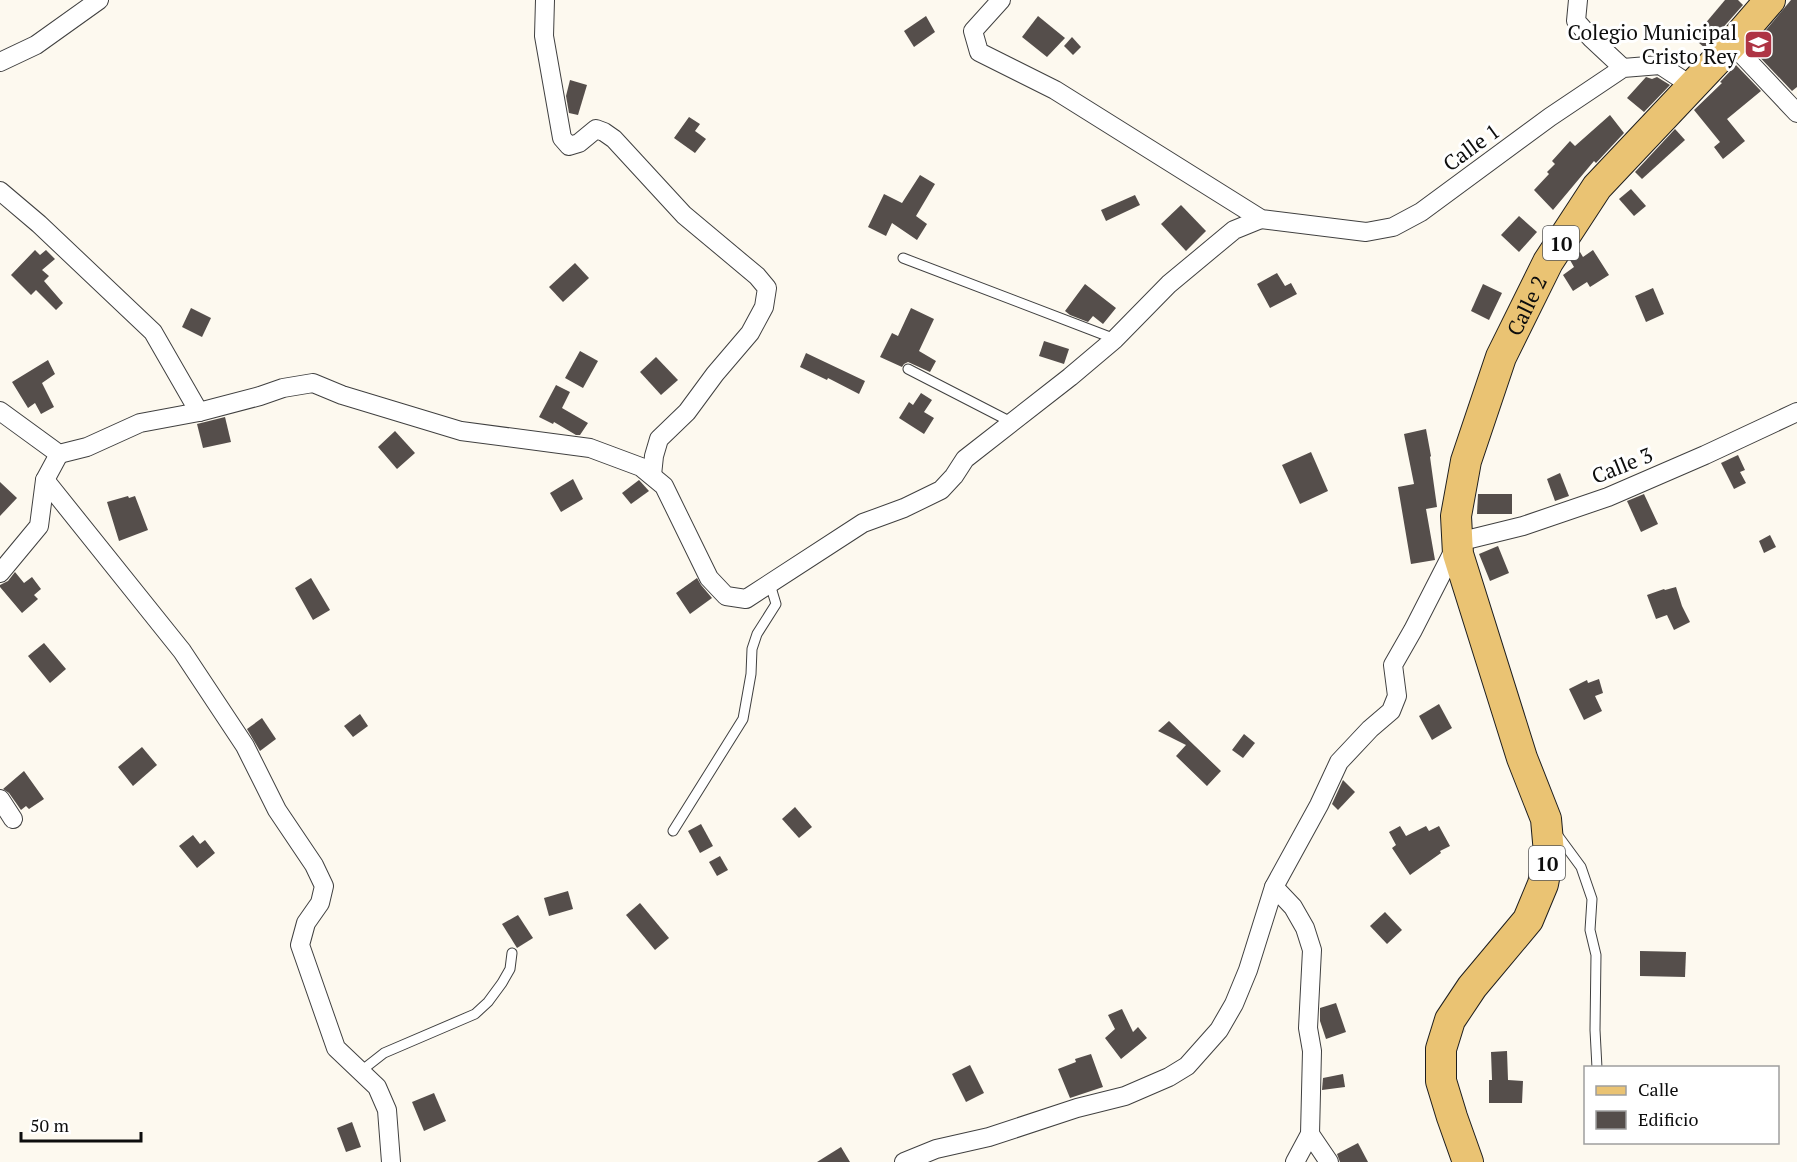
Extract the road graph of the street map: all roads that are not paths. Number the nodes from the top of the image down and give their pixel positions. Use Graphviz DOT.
graph roads {
  1 [pos="99,0"];
  2 [pos="545,0"];
  3 [pos="1001,0"];
  4 [pos="1578,0"];
  5 [pos="1770,0"];
  6 [pos="1732,44"];
  7 [pos="0,62"];
  8 [pos="1623,68"];
  9 [pos="1692,86"];
  10 [pos="1797,113"];
  11 [pos="0,191"];
  12 [pos="1262,219"];
  13 [pos="903,258"];
  14 [pos="1115,339"];
  15 [pos="908,369"];
  16 [pos="0,411"];
  17 [pos="199,412"];
  18 [pos="1797,412"];
  19 [pos="1011,422"];
  20 [pos="59,454"];
  21 [pos="652,475"];
  22 [pos="45,480"];
  23 [pos="1458,542"];
  24 [pos="0,573"];
  25 [pos="770,584"];
  26 [pos="0,799"];
  27 [pos="13,819"];
  28 [pos="1546,819"];
  29 [pos="673,831"];
  30 [pos="1274,887"];
  31 [pos="512,953"];
  32 [pos="1597,1066"];
  33 [pos="361,1071"];
  34 [pos="1311,1134"];
  35 [pos="391,1162"];
  36 [pos="904,1162"];
  37 [pos="1295,1162"];
  38 [pos="1329,1162"];
  39 [pos="1468,1162"];
  1 -- 7 [label="street"];
  2 -- 21 [label="street"];
  3 -- 12 [label="street"];
  4 -- 8 [label="street"];
  5 -- 6 [label="main road, Calle 2 / 10"];
  6 -- 9 [label="main road, Calle 2 / 10"];
  6 -- 10 [label="street"];
  8 -- 9 [label="street, Calle 1"];
  8 -- 12 [label="street, Calle 1"];
  9 -- 23 [label="main road, Calle 2 / 10"];
  11 -- 17 [label="street"];
  12 -- 14 [label="street"];
  13 -- 14 [label="lane"];
  14 -- 19 [label="street"];
  15 -- 19 [label="lane"];
  16 -- 20 [label="street"];
  17 -- 20 [label="street"];
  17 -- 21 [label="street"];
  18 -- 23 [label="street, Calle 3"];
  19 -- 25 [label="street"];
  20 -- 22 [label="street"];
  21 -- 25 [label="street"];
  22 -- 24 [label="street"];
  22 -- 33 [label="street"];
  23 -- 28 [label="main road, 10"];
  23 -- 30 [label="street"];
  25 -- 29 [label="lane"];
  26 -- 27 [label="street"];
  28 -- 32 [label="lane"];
  28 -- 39 [label="main road, 10"];
  30 -- 34 [label="street"];
  30 -- 36 [label="street"];
  31 -- 33 [label="lane"];
  33 -- 35 [label="street"];
  34 -- 37 [label="street"];
  34 -- 38 [label="street"];
}
